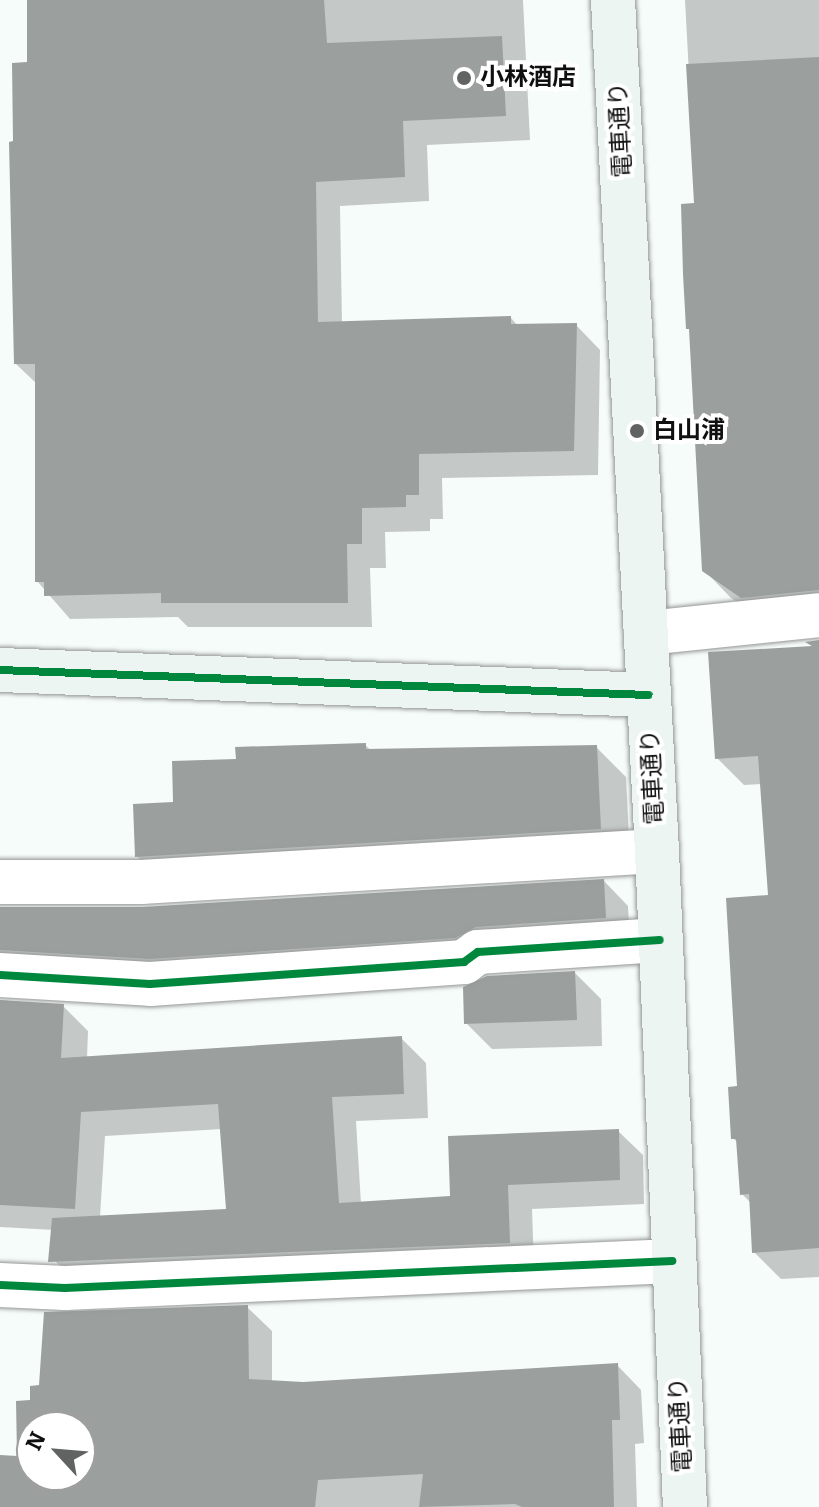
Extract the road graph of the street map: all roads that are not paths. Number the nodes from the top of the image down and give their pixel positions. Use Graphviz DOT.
graph roads {
  1 [pos="613,0"];
  2 [pos="819,615"];
  3 [pos="646,633"];
  4 [pos="0,670"];
  5 [pos="649,695"];
  6 [pos="657,851"];
  7 [pos="0,882"];
  8 [pos="660,940"];
  9 [pos="0,975"];
  10 [pos="672,1261"];
  11 [pos="0,1285"];
  12 [pos="685,1507"];
  1 -- 3 [label="main road, 電車通り"];
  2 -- 3 [label="street"];
  3 -- 5 [label="main road, 電車通り"];
  4 -- 5 [label="main road"];
  5 -- 6 [label="main road, 電車通り"];
  6 -- 7 [label="street"];
  6 -- 8 [label="main road, 電車通り"];
  8 -- 9 [label="street"];
  8 -- 10 [label="main road, 電車通り"];
  10 -- 11 [label="street"];
  10 -- 12 [label="main road, 電車通り"];
}
